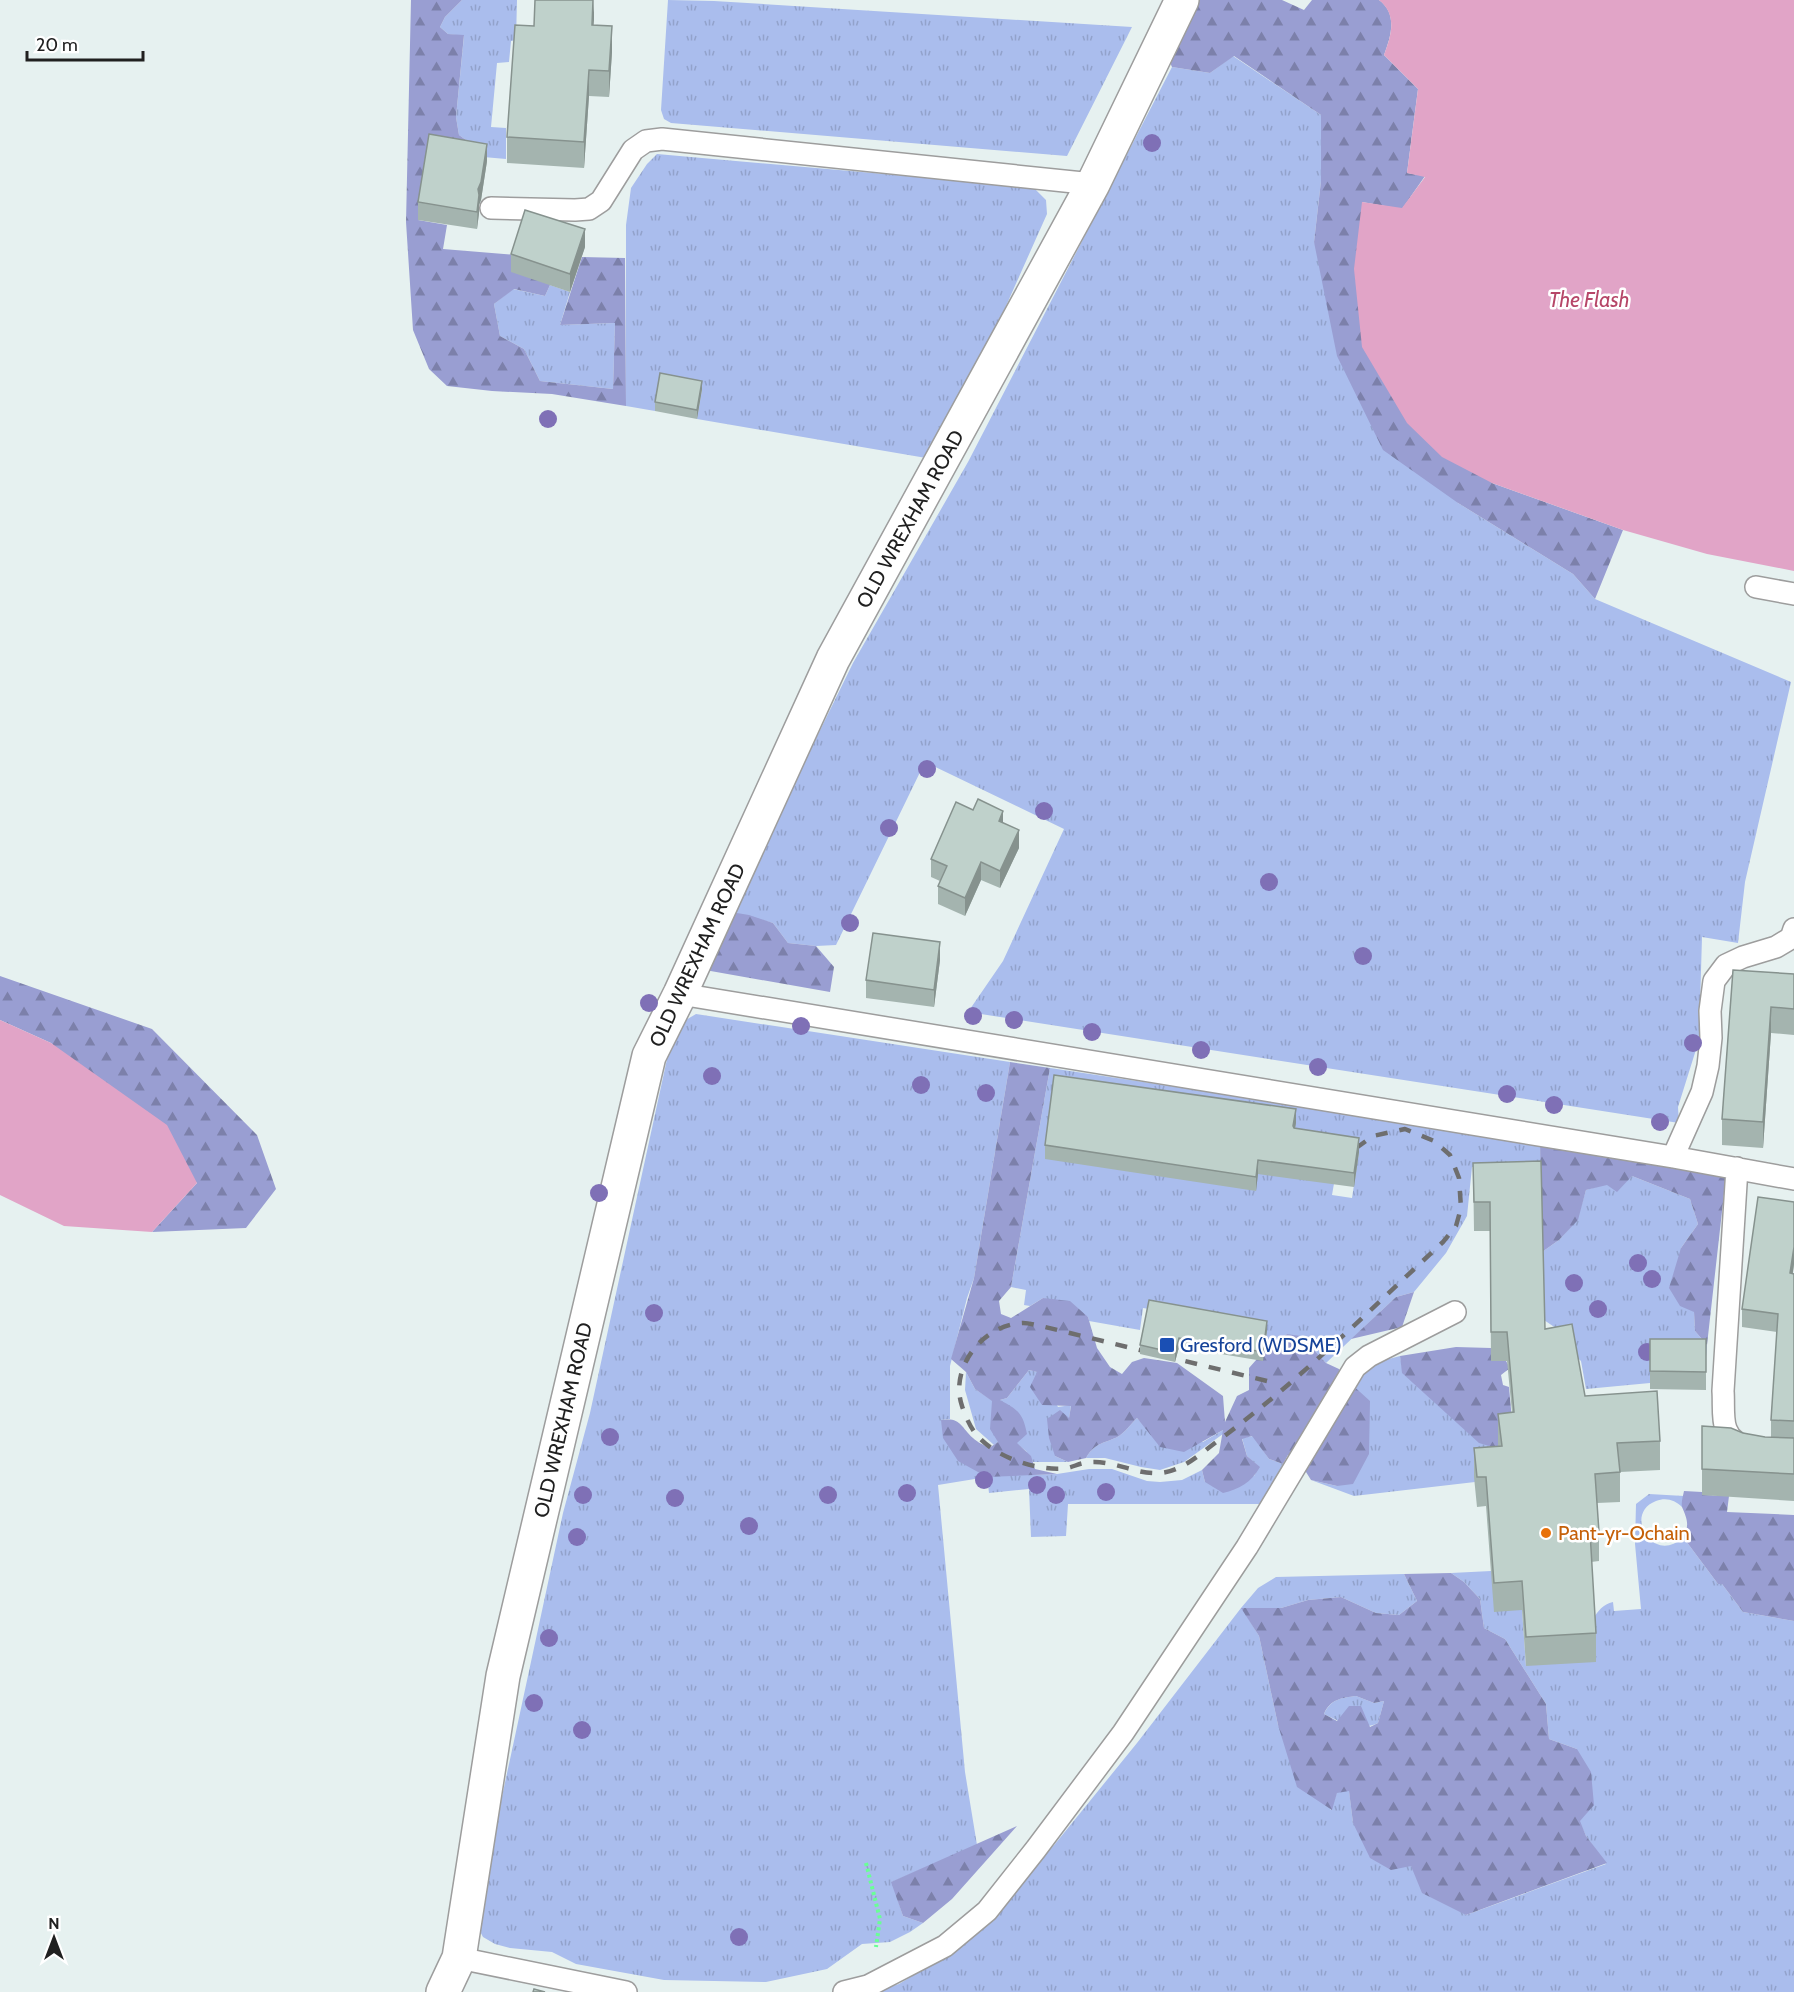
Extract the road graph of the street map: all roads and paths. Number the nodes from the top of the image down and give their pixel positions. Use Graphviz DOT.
graph roads {
  1 [pos="1182,0"];
  2 [pos="1093,184"];
  3 [pos="490,208"];
  4 [pos="1756,586"];
  5 [pos="1794,594"];
  6 [pos="1794,929"];
  7 [pos="680,994"];
  8 [pos="1673,1156"];
  9 [pos="1737,1168"];
  10 [pos="1794,1179"];
  11 [pos="1455,1312"];
  12 [pos="1794,1451"];
  13 [pos="866,1863"];
  14 [pos="459,1958"];
  15 [pos="868,1986"];
  16 [pos="443,1992"];
  17 [pos="626,1992"];
  18 [pos="844,1992"];
  1 -- 2 [label="street, OLD WREXHAM ROAD"];
  2 -- 3 [label="lane"];
  2 -- 7 [label="street, OLD WREXHAM ROAD"];
  4 -- 5 [label="lane"];
  6 -- 8 [label="lane"];
  7 -- 8 [label="lane"];
  7 -- 14 [label="street, OLD WREXHAM ROAD"];
  8 -- 9 [label="lane"];
  9 -- 10 [label="lane"];
  9 -- 12 [label="lane"];
  11 -- 15 [label="lane"];
  13 -- 15 [label="path"];
  14 -- 16 [label="street, OLD WREXHAM ROAD"];
  14 -- 17 [label="lane"];
  15 -- 18 [label="lane"];
}
